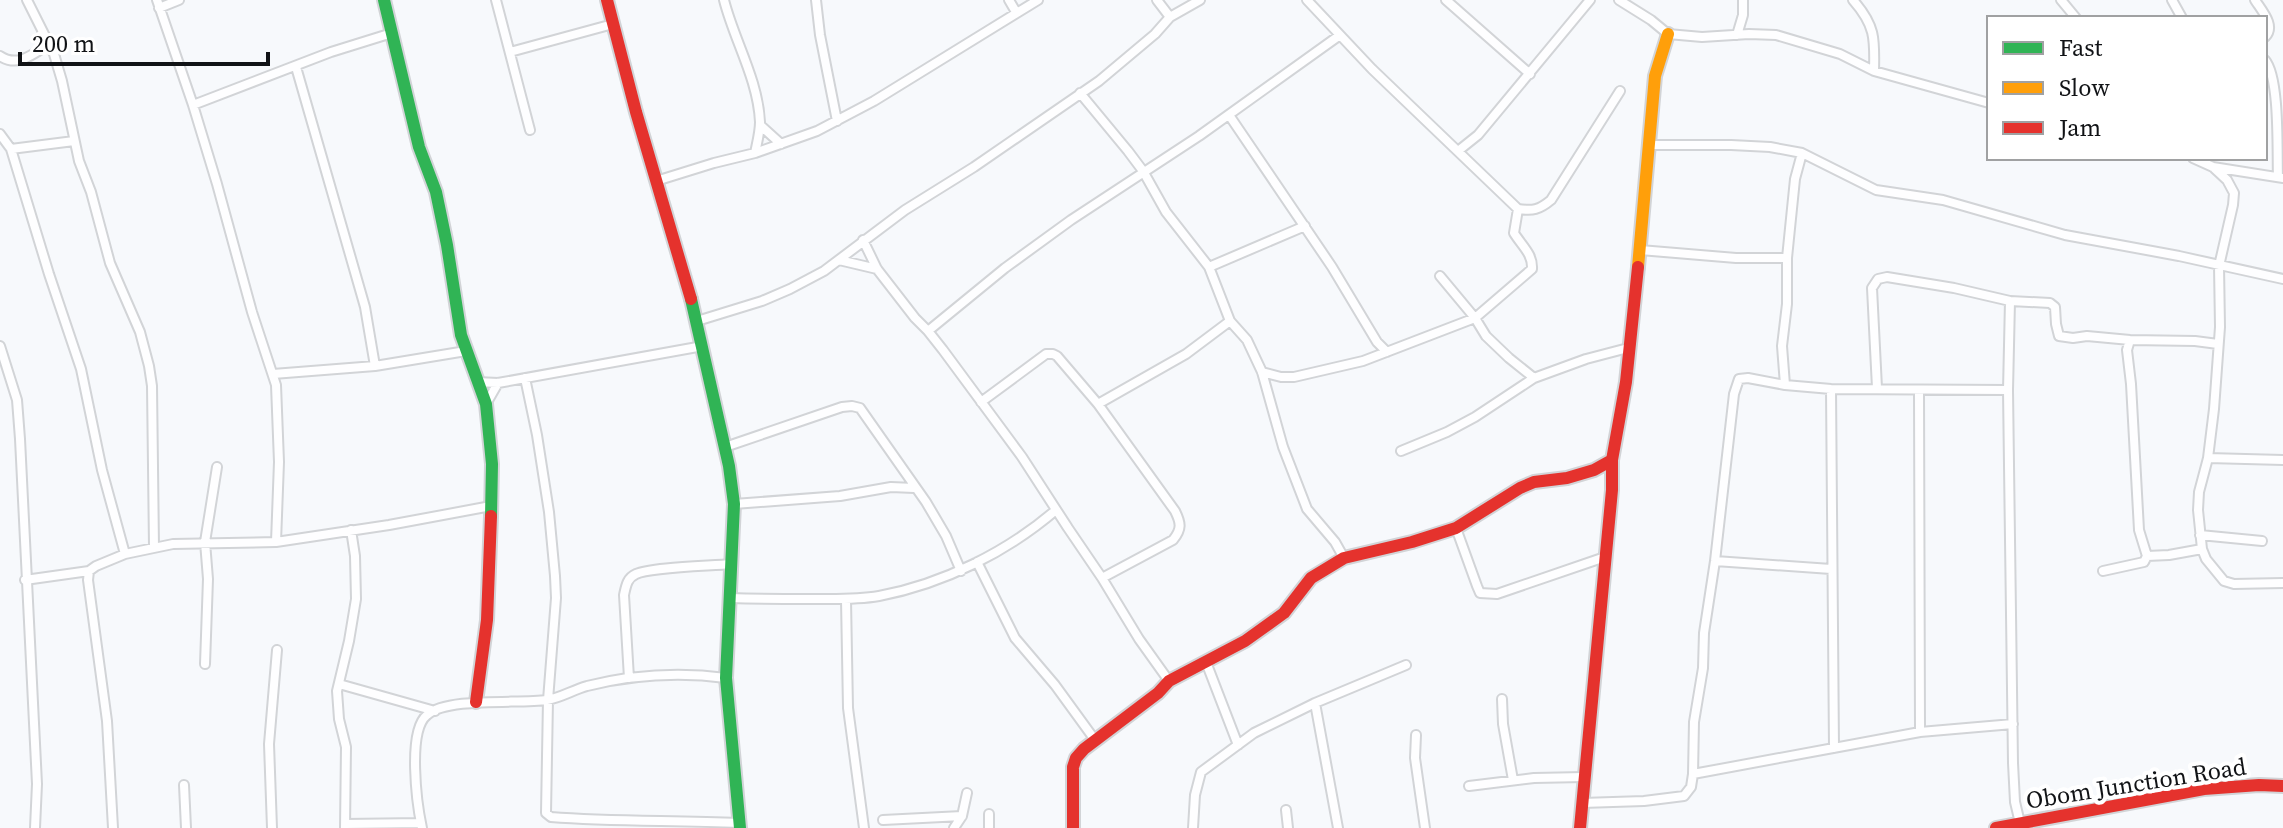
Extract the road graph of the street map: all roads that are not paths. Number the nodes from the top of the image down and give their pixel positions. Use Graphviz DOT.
graph roads {
  1 [pos="27,0"];
  2 [pos="179,0"];
  3 [pos="384,0"];
  4 [pos="496,0"];
  5 [pos="607,0"];
  6 [pos="724,0"];
  7 [pos="816,0"];
  8 [pos="1009,0"];
  9 [pos="1038,0"];
  10 [pos="1157,0"];
  11 [pos="1200,0"];
  12 [pos="1307,0"];
  13 [pos="1446,0"];
  14 [pos="1619,0"];
  15 [pos="1743,0"];
  16 [pos="1853,0"];
  17 [pos="2061,0"];
  18 [pos="1588,1"];
  19 [pos="158,4"];
  20 [pos="1016,12"];
  21 [pos="2074,16"];
  22 [pos="1170,17"];
  23 [pos="613,24"];
  24 [pos="392,33"];
  25 [pos="1668,34"];
  26 [pos="1340,35"];
  27 [pos="1737,35"];
  28 [pos="49,44"];
  29 [pos="510,52"];
  30 [pos="0,56"];
  31 [pos="2267,63"];
  32 [pos="296,67"];
  33 [pos="1874,71"];
  34 [pos="1530,74"];
  35 [pos="1620,91"];
  36 [pos="1080,93"];
  37 [pos="1987,102"];
  38 [pos="193,105"];
  39 [pos="1229,115"];
  40 [pos="837,121"];
  41 [pos="760,125"];
  42 [pos="530,130"];
  43 [pos="0,134"];
  44 [pos="74,141"];
  45 [pos="781,144"];
  46 [pos="1648,145"];
  47 [pos="11,149"];
  48 [pos="1458,151"];
  49 [pos="755,153"];
  50 [pos="1802,153"];
  51 [pos="2197,160"];
  52 [pos="2213,167"];
  53 [pos="1143,171"];
  54 [pos="2281,178"];
  55 [pos="656,181"];
  56 [pos="1518,209"];
  57 [pos="1305,226"];
  58 [pos="863,240"];
  59 [pos="1640,250"];
  60 [pos="1787,258"];
  61 [pos="839,260"];
  62 [pos="2219,266"];
  63 [pos="1209,267"];
  64 [pos="877,269"];
  65 [pos="1440,276"];
  66 [pos="2283,279"];
  67 [pos="2010,301"];
  68 [pos="1475,318"];
  69 [pos="697,321"];
  70 [pos="1230,321"];
  71 [pos="928,331"];
  72 [pos="2130,340"];
  73 [pos="2218,344"];
  74 [pos="0,346"];
  75 [pos="703,346"];
  76 [pos="1628,348"];
  77 [pos="466,351"];
  78 [pos="1387,352"];
  79 [pos="375,366"];
  80 [pos="1262,372"];
  81 [pos="273,374"];
  82 [pos="525,378"];
  83 [pos="1534,378"];
  84 [pos="477,382"];
  85 [pos="498,383"];
  86 [pos="1785,385"];
  87 [pos="1877,388"];
  88 [pos="1831,389"];
  89 [pos="2008,390"];
  90 [pos="1919,391"];
  91 [pos="981,402"];
  92 [pos="486,404"];
  93 [pos="1098,404"];
  94 [pos="725,447"];
  95 [pos="1401,451"];
  96 [pos="2208,458"];
  97 [pos="1612,460"];
  98 [pos="2283,460"];
  99 [pos="217,467"];
  100 [pos="904,473"];
  101 [pos="891,487"];
  102 [pos="914,488"];
  103 [pos="734,504"];
  104 [pos="491,506"];
  105 [pos="1056,510"];
  106 [pos="1456,528"];
  107 [pos="351,530"];
  108 [pos="2200,535"];
  109 [pos="2262,541"];
  110 [pos="205,542"];
  111 [pos="276,542"];
  112 [pos="154,547"];
  113 [pos="2202,549"];
  114 [pos="125,554"];
  115 [pos="2147,556"];
  116 [pos="1605,557"];
  117 [pos="1344,558"];
  118 [pos="1715,561"];
  119 [pos="977,562"];
  120 [pos="731,564"];
  121 [pos="1831,569"];
  122 [pos="89,571"];
  123 [pos="961,571"];
  124 [pos="2103,571"];
  125 [pos="1102,578"];
  126 [pos="25,580"];
  127 [pos="2283,583"];
  128 [pos="731,598"];
  129 [pos="846,600"];
  130 [pos="277,650"];
  131 [pos="1206,662"];
  132 [pos="205,664"];
  133 [pos="1406,665"];
  134 [pos="629,678"];
  135 [pos="726,678"];
  136 [pos="1169,681"];
  137 [pos="339,684"];
  138 [pos="1502,699"];
  139 [pos="548,700"];
  140 [pos="476,702"];
  141 [pos="1315,703"];
  142 [pos="435,711"];
  143 [pos="2013,724"];
  144 [pos="1920,732"];
  145 [pos="1416,735"];
  146 [pos="1095,740"];
  147 [pos="1238,745"];
  148 [pos="1834,748"];
  149 [pos="1693,774"];
  150 [pos="1584,777"];
  151 [pos="1513,780"];
  152 [pos="184,785"];
  153 [pos="1469,786"];
  154 [pos="2283,786"];
  155 [pos="967,793"];
  156 [pos="1582,803"];
  157 [pos="1286,810"];
  158 [pos="989,814"];
  159 [pos="962,816"];
  160 [pos="883,820"];
  161 [pos="2020,823"];
  162 [pos="345,826"];
  163 [pos="421,826"];
  164 [pos="739,826"];
  165 [pos="35,828"];
  166 [pos="113,828"];
  167 [pos="186,828"];
  168 [pos="272,828"];
  169 [pos="864,828"];
  170 [pos="954,828"];
  171 [pos="989,828"];
  172 [pos="1073,828"];
  173 [pos="1193,828"];
  174 [pos="1288,828"];
  175 [pos="1338,828"];
  176 [pos="1425,828"];
  177 [pos="1580,828"];
  178 [pos="1996,828"];
  1 -- 28 [label="street"];
  2 -- 19 [label="street"];
  3 -- 24 [label="street"];
  4 -- 29 [label="street"];
  5 -- 23 [label="street"];
  6 -- 41 [label="street"];
  7 -- 40 [label="street"];
  8 -- 20 [label="street"];
  9 -- 20 [label="street"];
  10 -- 22 [label="street"];
  11 -- 22 [label="street"];
  12 -- 26 [label="street"];
  13 -- 34 [label="street"];
  14 -- 25 [label="street"];
  15 -- 27 [label="street"];
  16 -- 33 [label="street"];
  17 -- 21 [label="street"];
  18 -- 34 [label="street"];
  19 -- 38 [label="street"];
  20 -- 40 [label="street"];
  22 -- 36 [label="street"];
  23 -- 29 [label="street"];
  23 -- 55 [label="street"];
  24 -- 32 [label="street"];
  24 -- 77 [label="street"];
  25 -- 27 [label="street"];
  25 -- 46 [label="street"];
  26 -- 39 [label="street"];
  26 -- 48 [label="street"];
  27 -- 33 [label="street"];
  28 -- 30 [label="street"];
  28 -- 44 [label="street"];
  29 -- 42 [label="street"];
  31 -- 54 [label="street"];
  32 -- 38 [label="street"];
  32 -- 79 [label="street"];
  33 -- 37 [label="street"];
  34 -- 48 [label="street"];
  35 -- 56 [label="street"];
  36 -- 53 [label="street"];
  36 -- 58 [label="street"];
  38 -- 81 [label="street"];
  39 -- 53 [label="street"];
  39 -- 57 [label="street"];
  40 -- 45 [label="street"];
  41 -- 45 [label="street"];
  41 -- 49 [label="street"];
  43 -- 47 [label="street"];
  44 -- 47 [label="street"];
  44 -- 112 [label="street"];
  45 -- 49 [label="street"];
  46 -- 50 [label="street"];
  46 -- 59 [label="street"];
  47 -- 114 [label="street"];
  48 -- 56 [label="street"];
  49 -- 55 [label="street"];
  50 -- 60 [label="street"];
  50 -- 62 [label="street"];
  51 -- 52 [label="street"];
  52 -- 54 [label="street"];
  52 -- 62 [label="street"];
  53 -- 63 [label="street"];
  53 -- 71 [label="street"];
  55 -- 69 [label="street"];
  56 -- 68 [label="street"];
  57 -- 63 [label="street"];
  57 -- 78 [label="street"];
  58 -- 61 [label="street"];
  58 -- 64 [label="street"];
  59 -- 60 [label="street"];
  59 -- 76 [label="street"];
  60 -- 86 [label="street"];
  61 -- 64 [label="street"];
  61 -- 69 [label="street"];
  62 -- 66 [label="street"];
  62 -- 73 [label="street"];
  63 -- 70 [label="street"];
  64 -- 71 [label="street"];
  65 -- 68 [label="street"];
  67 -- 72 [label="street"];
  67 -- 87 [label="street"];
  67 -- 89 [label="street"];
  68 -- 78 [label="street"];
  68 -- 83 [label="street"];
  69 -- 75 [label="street"];
  70 -- 80 [label="street"];
  70 -- 93 [label="street"];
  71 -- 91 [label="street"];
  72 -- 73 [label="street"];
  72 -- 115 [label="street"];
  73 -- 96 [label="street"];
  74 -- 126 [label="street"];
  75 -- 82 [label="street"];
  75 -- 94 [label="street"];
  76 -- 83 [label="street"];
  76 -- 97 [label="street"];
  77 -- 79 [label="street"];
  77 -- 84 [label="street"];
  78 -- 80 [label="street"];
  79 -- 81 [label="street"];
  80 -- 117 [label="street"];
  81 -- 111 [label="street"];
  82 -- 85 [label="street"];
  82 -- 139 [label="street"];
  83 -- 95 [label="street"];
  84 -- 85 [label="street"];
  84 -- 92 [label="street"];
  85 -- 92 [label="street"];
  86 -- 88 [label="street"];
  86 -- 118 [label="street"];
  87 -- 88 [label="street"];
  87 -- 90 [label="street"];
  88 -- 121 [label="street"];
  89 -- 90 [label="street"];
  89 -- 143 [label="street"];
  90 -- 144 [label="street"];
  91 -- 93 [label="street"];
  91 -- 105 [label="street"];
  92 -- 104 [label="street"];
  93 -- 125 [label="street"];
  94 -- 100 [label="street"];
  94 -- 103 [label="street"];
  96 -- 98 [label="street"];
  96 -- 108 [label="street"];
  97 -- 106 [label="street"];
  97 -- 116 [label="street"];
  99 -- 110 [label="street"];
  100 -- 101 [label="street"];
  100 -- 102 [label="street"];
  101 -- 102 [label="street"];
  101 -- 103 [label="street"];
  102 -- 123 [label="street"];
  103 -- 120 [label="street"];
  104 -- 107 [label="street"];
  104 -- 140 [label="street"];
  105 -- 119 [label="street"];
  105 -- 125 [label="street"];
  106 -- 116 [label="street"];
  106 -- 117 [label="street"];
  107 -- 111 [label="street"];
  107 -- 137 [label="street"];
  108 -- 109 [label="street"];
  108 -- 113 [label="street"];
  110 -- 111 [label="street"];
  110 -- 112 [label="street"];
  110 -- 132 [label="street"];
  112 -- 114 [label="street"];
  113 -- 115 [label="street"];
  113 -- 127 [label="street"];
  114 -- 122 [label="street"];
  115 -- 124 [label="street"];
  116 -- 150 [label="street"];
  117 -- 131 [label="street"];
  118 -- 121 [label="street"];
  118 -- 149 [label="street"];
  119 -- 123 [label="street"];
  119 -- 146 [label="street"];
  120 -- 128 [label="street"];
  120 -- 134 [label="street"];
  121 -- 148 [label="street"];
  122 -- 126 [label="street"];
  122 -- 166 [label="street"];
  123 -- 129 [label="street"];
  125 -- 136 [label="street"];
  126 -- 165 [label="street"];
  128 -- 129 [label="street"];
  128 -- 135 [label="street"];
  129 -- 169 [label="street"];
  130 -- 168 [label="street"];
  131 -- 136 [label="street"];
  131 -- 147 [label="street"];
  133 -- 141 [label="street"];
  134 -- 135 [label="street"];
  134 -- 139 [label="street"];
  135 -- 164 [label="street"];
  136 -- 146 [label="street"];
  137 -- 142 [label="street"];
  137 -- 162 [label="street"];
  138 -- 151 [label="street"];
  139 -- 140 [label="street"];
  139 -- 164 [label="street"];
  140 -- 142 [label="street"];
  141 -- 147 [label="street"];
  141 -- 175 [label="street"];
  142 -- 163 [label="street"];
  143 -- 144 [label="street"];
  143 -- 161 [label="street"];
  144 -- 148 [label="street"];
  145 -- 176 [label="street"];
  146 -- 172 [label="street"];
  147 -- 173 [label="street"];
  148 -- 149 [label="street"];
  149 -- 156 [label="street"];
  150 -- 151 [label="street"];
  150 -- 156 [label="street"];
  151 -- 153 [label="street"];
  152 -- 167 [label="street"];
  154 -- 161 [label="street, Obom Junction Road"];
  155 -- 159 [label="street"];
  156 -- 177 [label="street"];
  157 -- 174 [label="street"];
  158 -- 171 [label="street"];
  159 -- 160 [label="street"];
  159 -- 170 [label="street"];
  161 -- 178 [label="street, Obom Junction Road"];
  162 -- 163 [label="street"];
}
